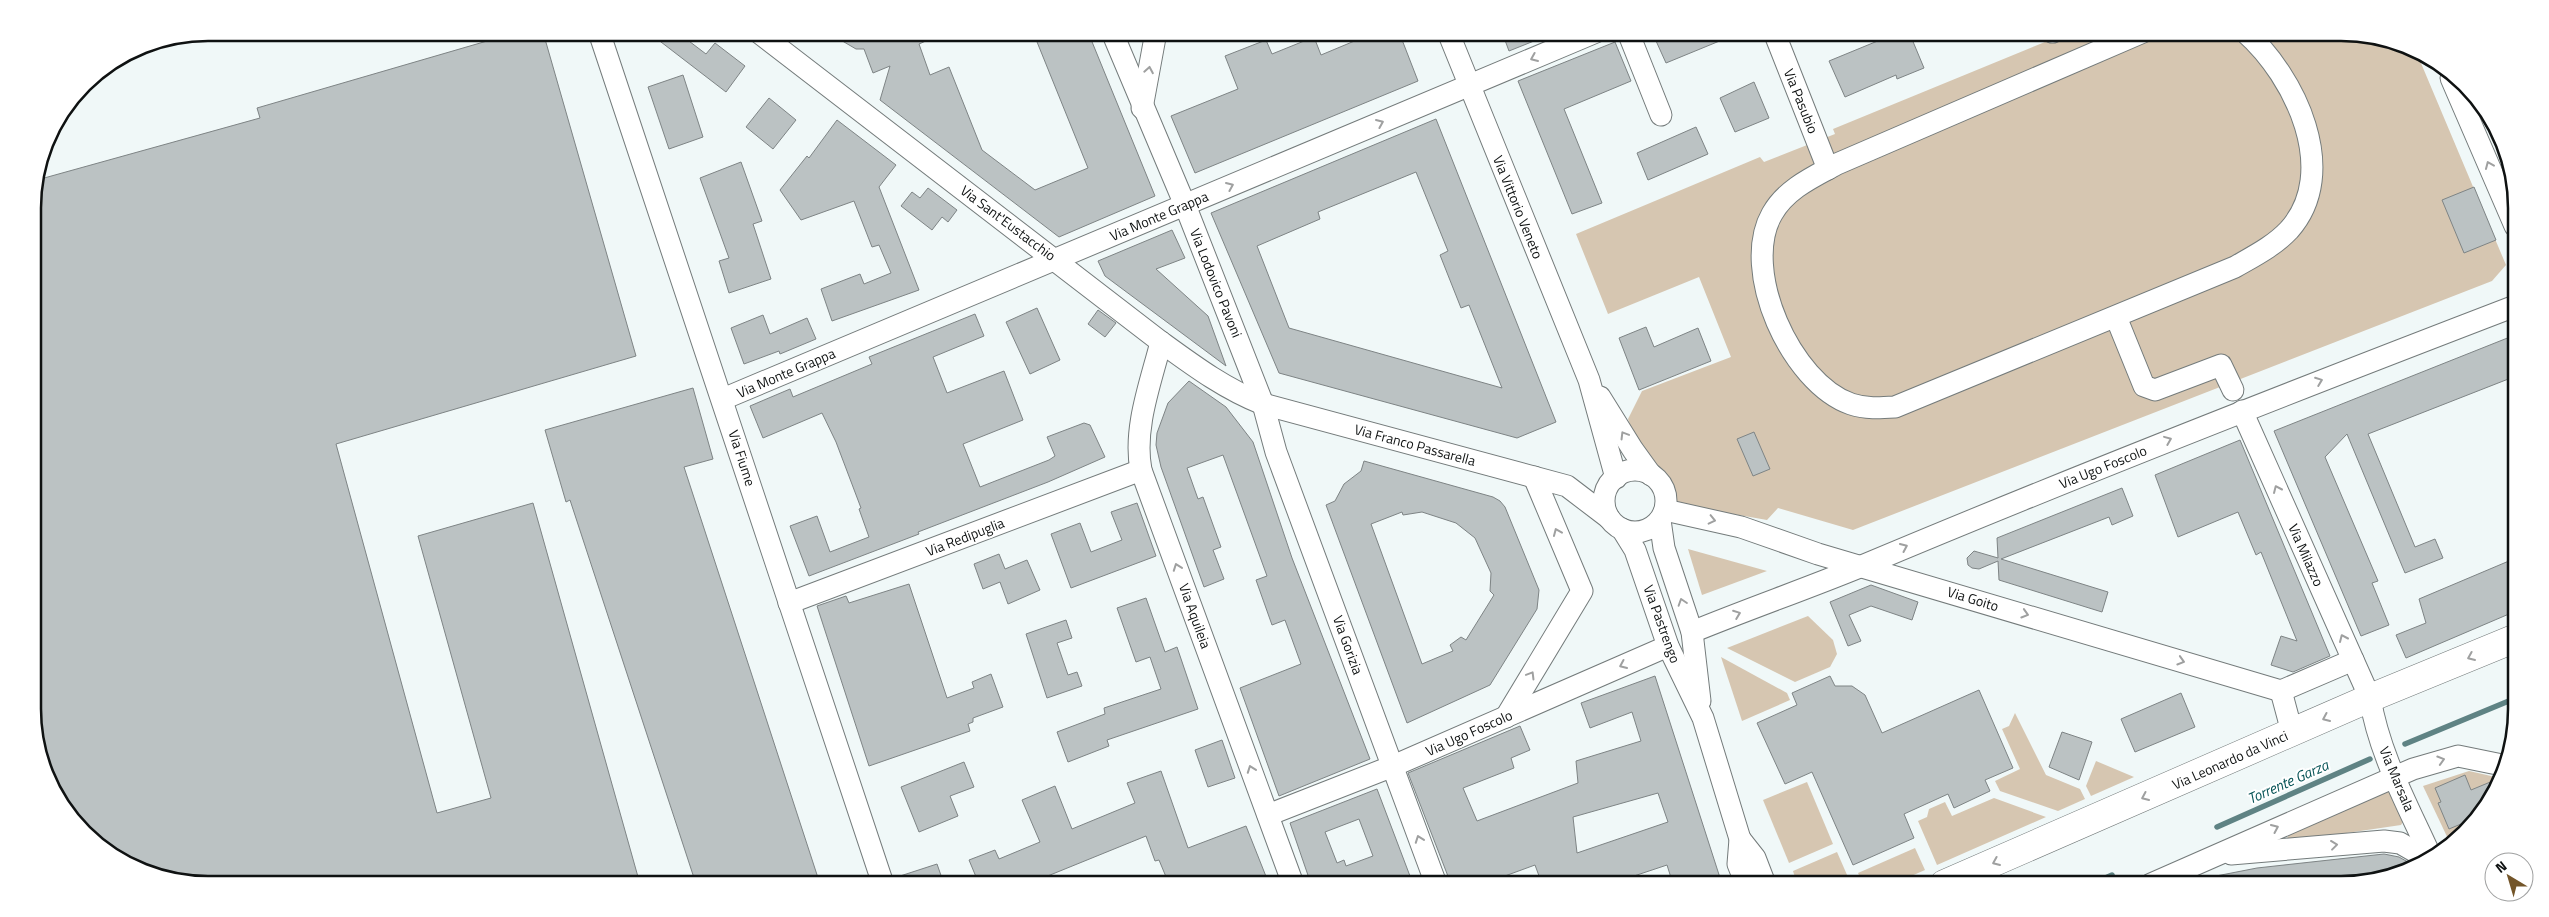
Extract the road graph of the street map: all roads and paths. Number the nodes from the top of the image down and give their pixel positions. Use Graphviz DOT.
graph roads {
  1 [pos="1452,41"];
  2 [pos="1574,41"];
  3 [pos="1632,41"];
  4 [pos="1778,41"];
  5 [pos="2122,41"];
  6 [pos="2254,41"];
  7 [pos="602,42"];
  8 [pos="771,42"];
  9 [pos="1116,42"];
  10 [pos="1154,42"];
  11 [pos="1469,86"];
  12 [pos="2455,87"];
  13 [pos="1142,108"];
  14 [pos="1661,115"];
  15 [pos="1828,169"];
  16 [pos="1185,205"];
  17 [pos="2508,210"];
  18 [pos="1056,259"];
  19 [pos="2508,309"];
  20 [pos="2116,317"];
  21 [pos="1160,342"];
  22 [pos="1589,380"];
  23 [pos="2233,390"];
  24 [pos="723,399"];
  25 [pos="1264,404"];
  26 [pos="2242,411"];
  27 [pos="1141,470"];
  28 [pos="1652,475"];
  29 [pos="1534,476"];
  30 [pos="1613,480"];
  31 [pos="1567,486"];
  32 [pos="1662,515"];
  33 [pos="1616,524"];
  34 [pos="1861,566"];
  35 [pos="789,603"];
  36 [pos="1692,632"];
  37 [pos="2508,641"];
  38 [pos="1668,646"];
  39 [pos="2353,660"];
  40 [pos="2281,692"];
  41 [pos="2370,698"];
  42 [pos="1506,717"];
  43 [pos="1703,718"];
  44 [pos="2292,732"];
  45 [pos="2498,764"];
  46 [pos="1393,766"];
  47 [pos="2394,776"];
  48 [pos="1268,815"];
  49 [pos="1740,839"];
  50 [pos="2427,851"];
  51 [pos="2422,854"];
  52 [pos="2216,855"];
  53 [pos="1290,875"];
  54 [pos="1433,875"];
  55 [pos="1743,875"];
  56 [pos="1762,875"];
  57 [pos="1964,875"];
  58 [pos="2171,875"];
  59 [pos="880,876"];
  1 -- 11 [label="street, Via Vittorio Veneto"];
  2 -- 11 [label="street, Via Monte Grappa, one-way"];
  3 -- 14 [label="street"];
  4 -- 15 [label="street, Via Pasubio"];
  5 -- 15 [label="street"];
  6 -- 20 [label="street"];
  7 -- 24 [label="street, Via Fiume"];
  8 -- 18 [label="street, Via Sant'Eustacchio"];
  9 -- 13 [label="street, Via Lodovico Pavoni"];
  13 -- 10 [label="street, one-way"];
  16 -- 11 [label="street, Via Monte Grappa, one-way"];
  11 -- 22 [label="street, Via Vittorio Veneto"];
  17 -- 12 [label="street, one-way"];
  13 -- 16 [label="street, Via Lodovico Pavoni"];
  15 -- 20 [label="street"];
  16 -- 18 [label="street, Via Monte Grappa"];
  16 -- 25 [label="street, Via Lodovico Pavoni"];
  18 -- 21 [label="street, Via Sant'Eustacchio"];
  18 -- 24 [label="street, Via Monte Grappa"];
  26 -- 19 [label="street, Via Ugo Foscolo, one-way"];
  20 -- 23 [label="street"];
  21 -- 25 [label="street, Via Sant'Eustacchio"];
  21 -- 27 [label="street, Via Aquileia"];
  28 -- 22 [label="street, Via Vittorio Veneto, one-way"];
  22 -- 30 [label="street, Via Vittorio Veneto"];
  24 -- 35 [label="street, Via Fiume"];
  25 -- 29 [label="street, Via Franco Passarella"];
  25 -- 46 [label="street, Via Gorizia"];
  34 -- 26 [label="street, Via Ugo Foscolo, one-way"];
  39 -- 26 [label="street, Via Milazzo, one-way"];
  27 -- 35 [label="street, Via Redipuglia"];
  48 -- 27 [label="street, Via Aquileia, one-way"];
  28 -- 30 [label="street"];
  28 -- 32 [label="street"];
  29 -- 31 [label="street, Via Franco Passarella"];
  42 -- 29 [label="street, one-way"];
  30 -- 31 [label="street, Via Franco Passarella"];
  30 -- 33 [label="street"];
  31 -- 33 [label="street, Via Franco Passarella"];
  32 -- 33 [label="street"];
  32 -- 34 [label="street, Via Goito, one-way"];
  36 -- 32 [label="street, Via Pastrengo, one-way"];
  33 -- 38 [label="street, Via Pastrengo"];
  36 -- 34 [label="street, Via Ugo Foscolo, one-way"];
  34 -- 40 [label="street, Via Goito, one-way"];
  35 -- 59 [label="street, Via Fiume"];
  36 -- 43 [label="street, Via Pastrengo"];
  37 -- 41 [label="main road, Via Leonardo da Vinci, one-way"];
  38 -- 42 [label="street, Via Ugo Foscolo, one-way"];
  38 -- 43 [label="street, Via Pastrengo"];
  39 -- 40 [label="street"];
  39 -- 41 [label="street, Via Milazzo"];
  40 -- 44 [label="street"];
  41 -- 44 [label="main road, Via Leonardo da Vinci, one-way"];
  41 -- 47 [label="street, Via Marsala"];
  42 -- 46 [label="street, Via Ugo Foscolo"];
  43 -- 49 [label="street, Via Pastrengo"];
  44 -- 57 [label="main road, Via Leonardo da Vinci, one-way"];
  47 -- 45 [label="street, one-way"];
  46 -- 48 [label="street, Via Ugo Foscolo"];
  54 -- 46 [label="street, Via Gorizia, one-way"];
  47 -- 50 [label="street, Via Marsala"];
  52 -- 47 [label="street, one-way"];
  48 -- 53 [label="street, Via Aquileia"];
  49 -- 55 [label="street, Via Pastrengo"];
  49 -- 56 [label="street"];
  52 -- 51 [label="street, one-way"];
  52 -- 58 [label="street"];
}
